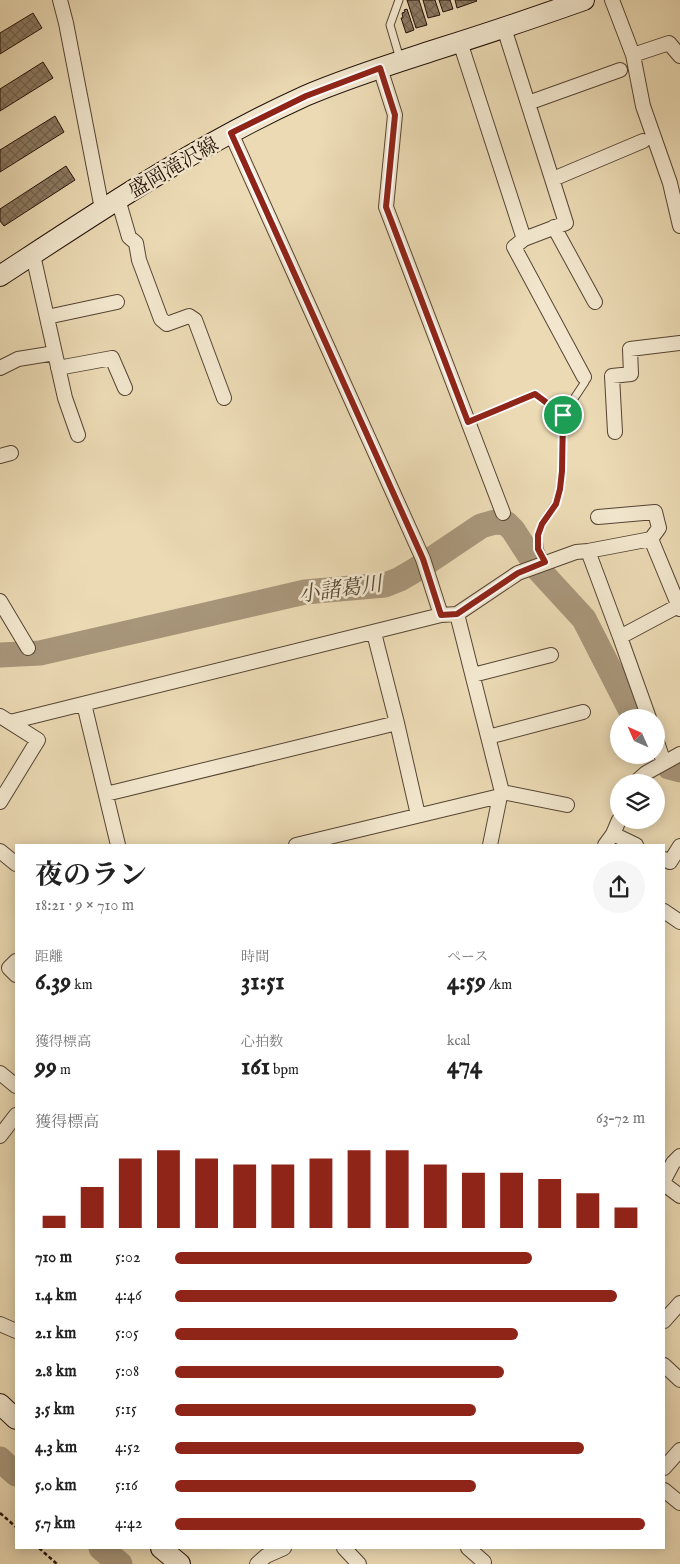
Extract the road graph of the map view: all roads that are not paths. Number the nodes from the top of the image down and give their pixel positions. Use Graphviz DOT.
graph roads {
  1 [pos="60,0"];
  2 [pos="399,0"];
  3 [pos="584,0"];
  4 [pos="612,0"];
  5 [pos="504,28"];
  6 [pos="460,42"];
  7 [pos="633,55"];
  8 [pos="680,56"];
  9 [pos="400,61"];
  10 [pos="380,68"];
  11 [pos="620,70"];
  12 [pos="528,103"];
  13 [pos="231,133"];
  14 [pos="643,141"];
  15 [pos="553,179"];
  16 [pos="675,181"];
  17 [pos="110,204"];
  18 [pos="680,226"];
  19 [pos="554,228"];
  20 [pos="524,239"];
  21 [pos="33,255"];
  22 [pos="0,276"];
  23 [pos="116,302"];
  24 [pos="595,302"];
  25 [pos="47,317"];
  26 [pos="680,343"];
  27 [pos="55,353"];
  28 [pos="0,368"];
  29 [pos="58,368"];
  30 [pos="584,377"];
  31 [pos="125,388"];
  32 [pos="224,398"];
  33 [pos="563,415"];
  34 [pos="468,422"];
  35 [pos="615,432"];
  36 [pos="78,435"];
  37 [pos="503,513"];
  38 [pos="598,518"];
  39 [pos="651,539"];
  40 [pos="588,551"];
  41 [pos="541,564"];
  42 [pos="0,601"];
  43 [pos="679,607"];
  44 [pos="457,614"];
  45 [pos="441,615"];
  46 [pos="374,633"];
  47 [pos="620,637"];
  48 [pos="28,648"];
  49 [pos="551,655"];
  50 [pos="472,675"];
  51 [pos="84,704"];
  52 [pos="646,709"];
  53 [pos="583,712"];
  54 [pos="5,719"];
  55 [pos="397,723"];
  56 [pos="488,737"];
  57 [pos="680,754"];
  58 [pos="665,762"];
  59 [pos="661,764"];
  60 [pos="645,774"];
  61 [pos="106,794"];
  62 [pos="501,794"];
  63 [pos="0,802"];
  64 [pos="567,805"];
  65 [pos="418,815"];
  66 [pos="609,839"];
  67 [pos="328,841"];
  68 [pos="118,844"];
  69 [pos="304,844"];
  70 [pos="490,844"];
  71 [pos="632,844"];
  72 [pos="680,846"];
  73 [pos="0,851"];
  74 [pos="665,860"];
  75 [pos="15,863"];
  76 [pos="665,912"];
  77 [pos="680,922"];
  78 [pos="15,962"];
  79 [pos="15,974"];
  80 [pos="0,1073"];
  81 [pos="15,1085"];
  82 [pos="15,1115"];
  83 [pos="0,1136"];
  84 [pos="680,1156"];
  85 [pos="665,1180"];
  86 [pos="665,1183"];
  87 [pos="680,1196"];
  88 [pos="680,1303"];
  89 [pos="665,1320"];
  90 [pos="0,1324"];
  91 [pos="15,1331"];
  92 [pos="665,1366"];
  93 [pos="680,1380"];
  94 [pos="0,1404"];
  95 [pos="15,1417"];
  96 [pos="680,1450"];
  97 [pos="665,1467"];
  98 [pos="665,1491"];
  99 [pos="680,1503"];
  100 [pos="162,1549"];
  101 [pos="282,1549"];
  102 [pos="345,1549"];
  103 [pos="469,1549"];
  104 [pos="484,1562"];
  105 [pos="180,1564"];
  106 [pos="257,1564"];
  107 [pos="359,1564"];
  1 -- 17 [label="street"];
  2 -- 9 [label="lane"];
  3 -- 5 [label="main road, 盛岡滝沢線"];
  4 -- 7 [label="street"];
  5 -- 6 [label="main road, 盛岡滝沢線"];
  5 -- 12 [label="street"];
  6 -- 9 [label="main road, 盛岡滝沢線"];
  6 -- 20 [label="street"];
  7 -- 8 [label="street"];
  7 -- 16 [label="street"];
  9 -- 10 [label="main road, 盛岡滝沢線"];
  10 -- 13 [label="main road, 盛岡滝沢線"];
  10 -- 34 [label="street"];
  11 -- 12 [label="street"];
  12 -- 15 [label="street"];
  13 -- 17 [label="main road, 盛岡滝沢線"];
  13 -- 45 [label="street"];
  14 -- 15 [label="street"];
  15 -- 19 [label="street"];
  16 -- 18 [label="street"];
  17 -- 21 [label="main road, 盛岡滝沢線"];
  17 -- 32 [label="street"];
  19 -- 20 [label="street"];
  19 -- 24 [label="street"];
  20 -- 30 [label="street"];
  21 -- 22 [label="main road, 盛岡滝沢線"];
  21 -- 25 [label="street"];
  23 -- 25 [label="street"];
  25 -- 27 [label="street"];
  26 -- 35 [label="street"];
  27 -- 28 [label="street"];
  27 -- 29 [label="street"];
  29 -- 31 [label="street"];
  29 -- 36 [label="street"];
  30 -- 33 [label="lane"];
  33 -- 34 [label="lane"];
  33 -- 41 [label="lane"];
  34 -- 37 [label="street"];
  38 -- 39 [label="street"];
  39 -- 40 [label="street"];
  39 -- 43 [label="street"];
  40 -- 41 [label="street"];
  40 -- 47 [label="street"];
  41 -- 44 [label="street"];
  42 -- 48 [label="street"];
  43 -- 47 [label="street"];
  44 -- 45 [label="street"];
  44 -- 50 [label="street"];
  45 -- 46 [label="street"];
  46 -- 51 [label="street"];
  46 -- 55 [label="street"];
  47 -- 52 [label="street"];
  49 -- 50 [label="street"];
  50 -- 56 [label="street"];
  51 -- 54 [label="street"];
  51 -- 61 [label="street"];
  53 -- 56 [label="street"];
  54 -- 63 [label="street"];
  55 -- 61 [label="street"];
  55 -- 65 [label="street"];
  56 -- 62 [label="street"];
  57 -- 58 [label="street"];
  59 -- 60 [label="street"];
  61 -- 68 [label="street"];
  62 -- 64 [label="street"];
  62 -- 65 [label="street"];
  62 -- 70 [label="street"];
  65 -- 67 [label="street"];
  66 -- 71 [label="street"];
  67 -- 69 [label="street"];
  72 -- 74 [label="street"];
  73 -- 75 [label="street"];
  76 -- 77 [label="street"];
  78 -- 79 [label="street"];
  80 -- 81 [label="street"];
  82 -- 83 [label="street"];
  84 -- 85 [label="street"];
  86 -- 87 [label="street"];
  88 -- 89 [label="street"];
  90 -- 91 [label="street"];
  92 -- 93 [label="street"];
  94 -- 95 [label="main road"];
  96 -- 97 [label="street"];
  98 -- 99 [label="street"];
  100 -- 105 [label="main road"];
  101 -- 106 [label="street"];
  102 -- 107 [label="street"];
  103 -- 104 [label="street"];
}
